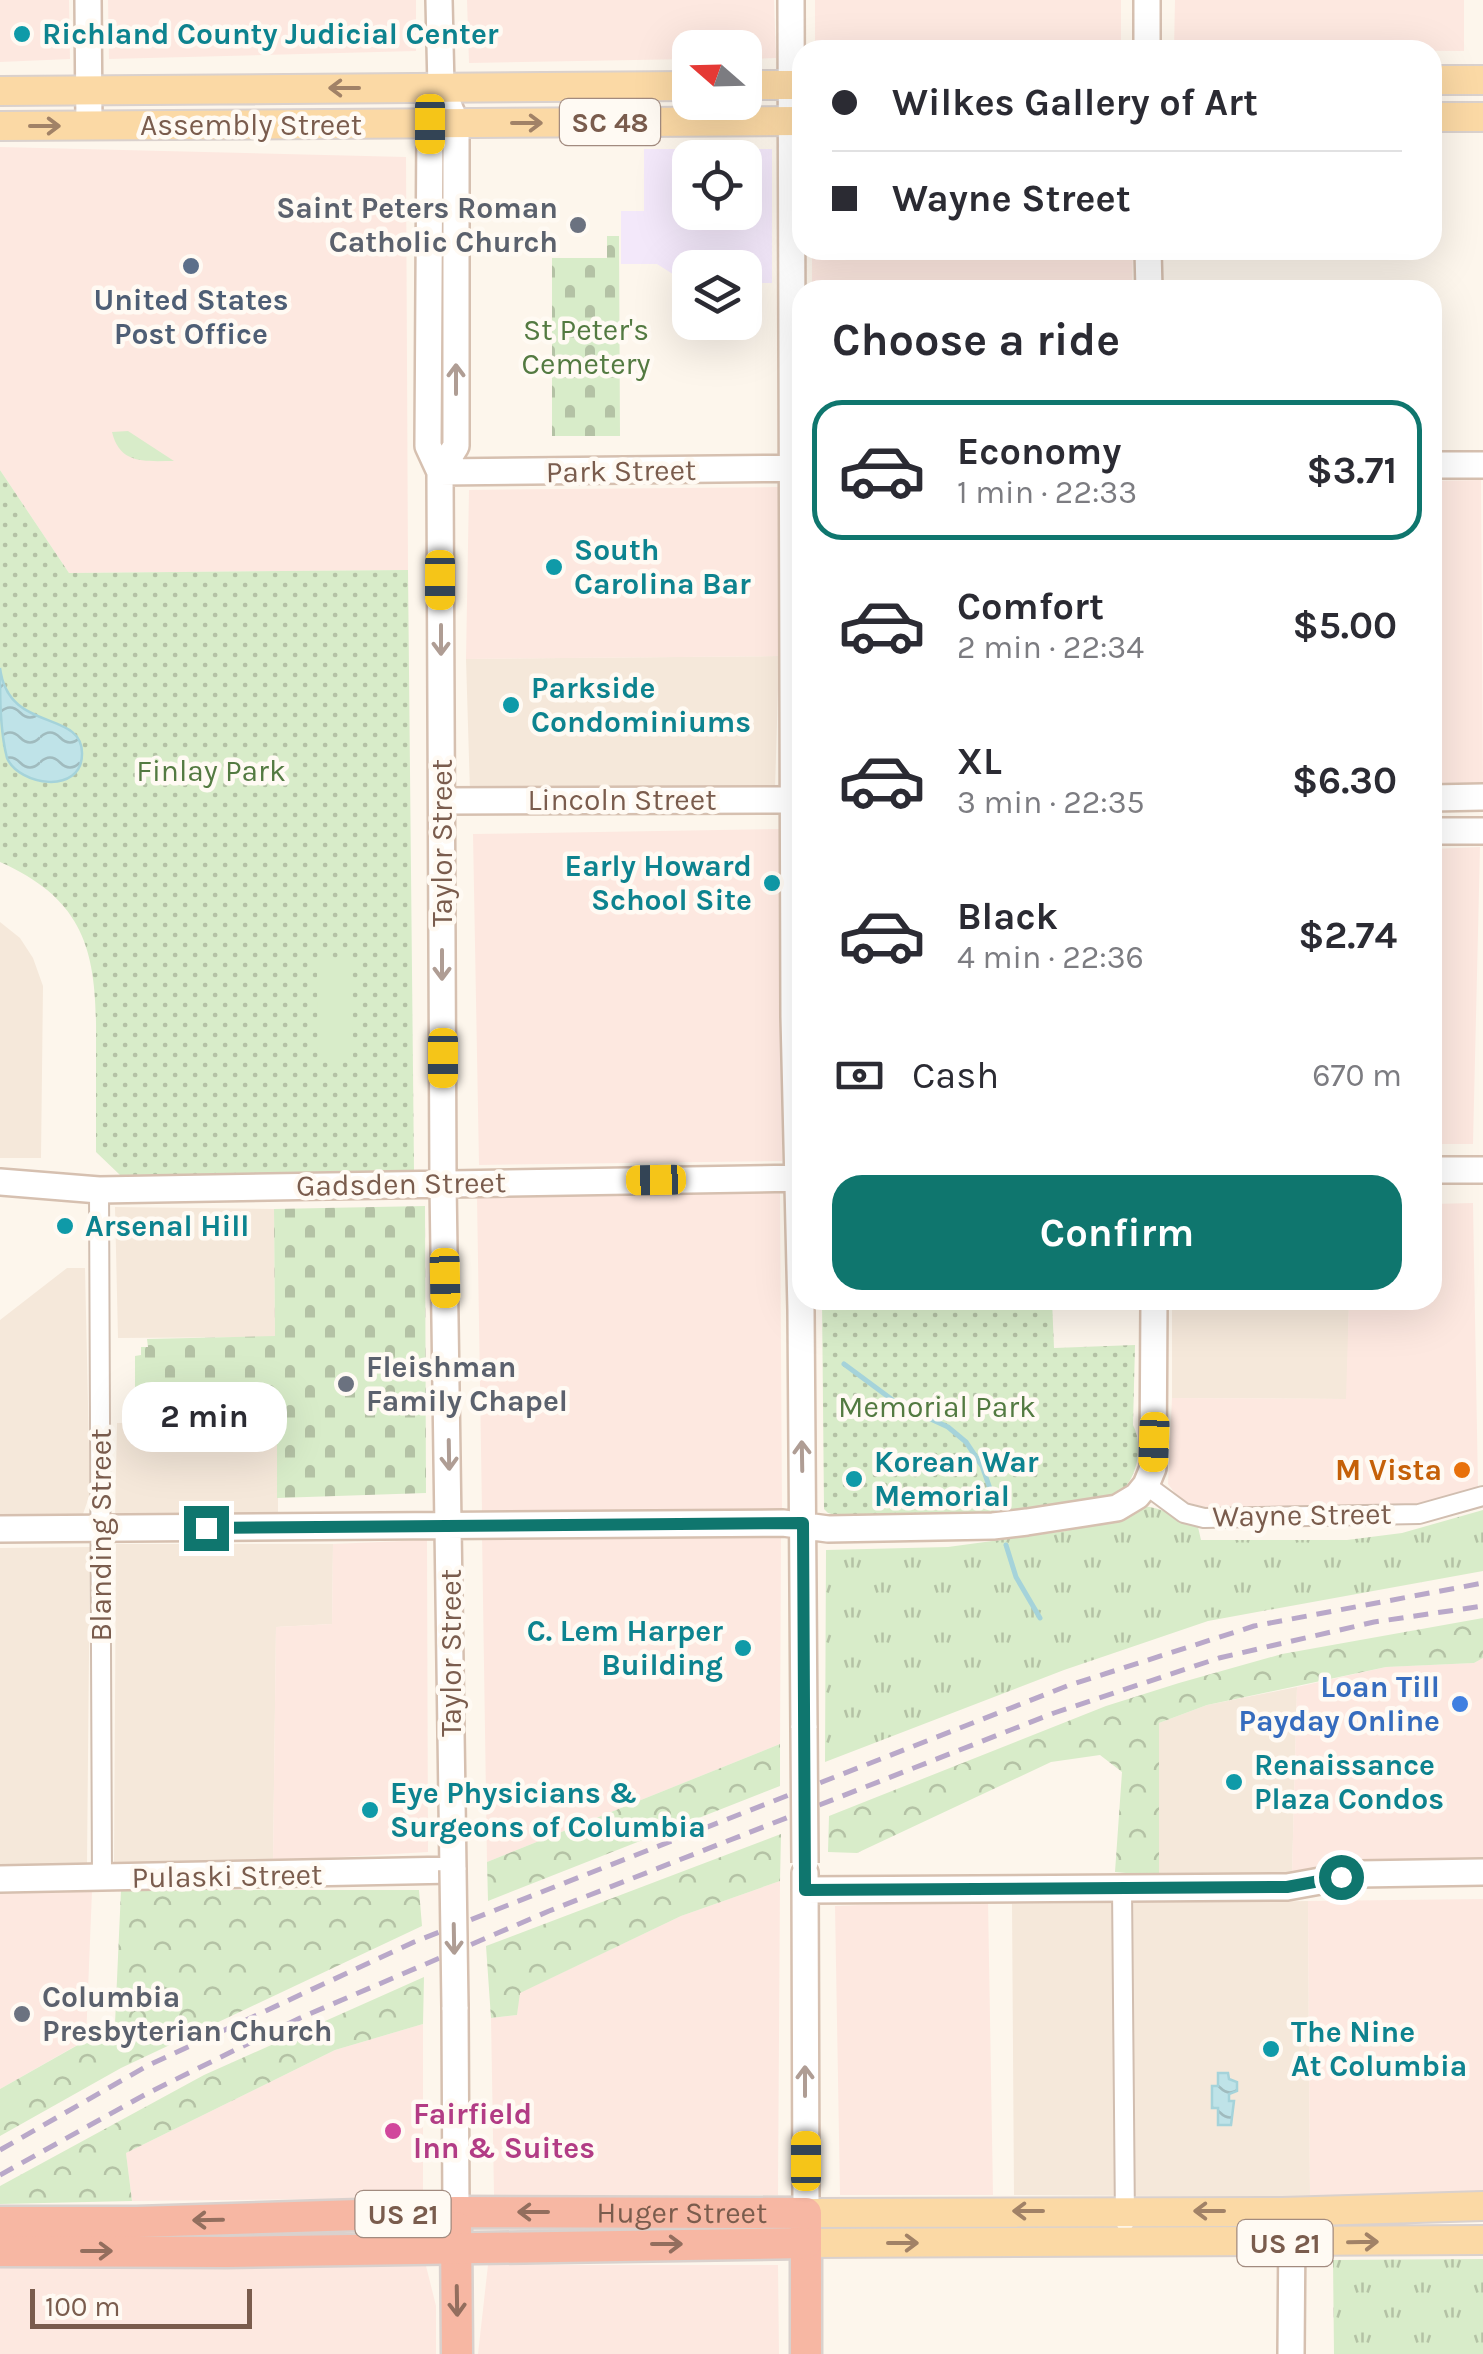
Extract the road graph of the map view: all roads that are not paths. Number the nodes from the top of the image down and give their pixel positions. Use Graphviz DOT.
graph roads {
  1 [pos="88,0"];
  2 [pos="440,0"];
  3 [pos="792,0"];
  4 [pos="1147,0"];
  5 [pos="794,40"];
  6 [pos="1147,40"];
  7 [pos="1442,80"];
  8 [pos="1483,80"];
  9 [pos="762,85"];
  10 [pos="792,85"];
  11 [pos="672,86"];
  12 [pos="441,88"];
  13 [pos="89,90"];
  14 [pos="0,91"];
  15 [pos="1442,117"];
  16 [pos="1483,117"];
  17 [pos="792,121"];
  18 [pos="443,124"];
  19 [pos="0,126"];
  20 [pos="89,126"];
  21 [pos="1442,465"];
  22 [pos="1483,465"];
  23 [pos="792,468"];
  24 [pos="440,472"];
  25 [pos="1483,797"];
  26 [pos="1442,798"];
  27 [pos="792,799"];
  28 [pos="442,802"];
  29 [pos="1483,831"];
  30 [pos="1442,832"];
  31 [pos="1442,1170"];
  32 [pos="1483,1170"];
  33 [pos="792,1178"];
  34 [pos="0,1182"];
  35 [pos="444,1183"];
  36 [pos="99,1190"];
  37 [pos="801,1310"];
  38 [pos="1154,1310"];
  39 [pos="1146,1485"];
  40 [pos="1483,1496"];
  41 [pos="803,1523"];
  42 [pos="450,1527"];
  43 [pos="101,1528"];
  44 [pos="0,1529"];
  45 [pos="453,1870"];
  46 [pos="1483,1872"];
  47 [pos="102,1879"];
  48 [pos="0,1880"];
  49 [pos="1122,1888"];
  50 [pos="805,1890"];
  51 [pos="1483,2206"];
  52 [pos="1125,2211"];
  53 [pos="1292,2211"];
  54 [pos="456,2212"];
  55 [pos="0,2222"];
  56 [pos="806,2228"];
  57 [pos="1483,2240"];
  58 [pos="1126,2243"];
  59 [pos="1292,2243"];
  60 [pos="456,2247"];
  61 [pos="0,2251"];
  62 [pos="458,2354"];
  63 [pos="806,2354"];
  64 [pos="1291,2354"];
  1 -- 13 [label="street"];
  2 -- 12 [label="street, Taylor Street"];
  3 -- 5 [label="street"];
  4 -- 6 [label="street"];
  7 -- 8 [label="main road"];
  9 -- 10 [label="main road"];
  11 -- 12 [label="main road, Assembly Street / SC 48"];
  12 -- 13 [label="main road, Assembly Street / SC 48, one-way"];
  12 -- 18 [label="street, Taylor Street"];
  13 -- 14 [label="main road, Assembly Street / SC 48"];
  13 -- 20 [label="street"];
  15 -- 16 [label="main road"];
  18 -- 17 [label="main road, Assembly Street / SC 48, one-way"];
  18 -- 20 [label="main road, Assembly Street / SC 48"];
  18 -- 24 [label="street, Taylor Street"];
  19 -- 20 [label="main road, Assembly Street / SC 48, one-way"];
  21 -- 22 [label="street"];
  23 -- 24 [label="street, Park Street"];
  24 -- 28 [label="street, Taylor Street, one-way"];
  25 -- 26 [label="street"];
  27 -- 28 [label="street, Lincoln Street"];
  28 -- 35 [label="street, Taylor Street, one-way"];
  29 -- 30 [label="street"];
  31 -- 32 [label="street"];
  33 -- 35 [label="street, Gadsden Street"];
  34 -- 36 [label="street, Gadsden Street"];
  35 -- 36 [label="street, Gadsden Street"];
  35 -- 42 [label="street, Taylor Street, one-way"];
  36 -- 43 [label="street, Blanding Street"];
  41 -- 37 [label="street, one-way"];
  38 -- 39 [label="street"];
  39 -- 40 [label="street, Wayne Street"];
  39 -- 41 [label="street"];
  41 -- 42 [label="street"];
  41 -- 50 [label="street, bridge"];
  42 -- 43 [label="street"];
  42 -- 45 [label="street, Taylor Street"];
  43 -- 44 [label="street"];
  43 -- 47 [label="street, Blanding Street"];
  45 -- 47 [label="street, Pulaski Street"];
  45 -- 54 [label="street, Taylor Street, one-way, bridge"];
  46 -- 49 [label="street"];
  47 -- 48 [label="street, Pulaski Street"];
  49 -- 50 [label="street"];
  49 -- 52 [label="street"];
  56 -- 50 [label="street, one-way"];
  51 -- 53 [label="main road, Huger Street / US 21"];
  53 -- 52 [label="main road, Huger Street / US 21, one-way"];
  52 -- 56 [label="main road, Huger Street / US 21, one-way"];
  52 -- 58 [label="street"];
  53 -- 59 [label="street"];
  54 -- 55 [label="highway, Huger Street / US 21, one-way"];
  56 -- 54 [label="highway, Huger Street / US 21, one-way"];
  54 -- 60 [label="highway, Taylor Street"];
  56 -- 58 [label="main road, Huger Street / US 21, one-way"];
  60 -- 56 [label="highway, Huger Street / US 21, one-way"];
  56 -- 63 [label="highway"];
  59 -- 57 [label="main road, Huger Street / US 21, one-way"];
  58 -- 59 [label="main road, Huger Street / US 21"];
  59 -- 64 [label="street"];
  61 -- 60 [label="highway, Huger Street / US 21, one-way"];
  60 -- 62 [label="highway, Taylor Street, one-way"];
}
